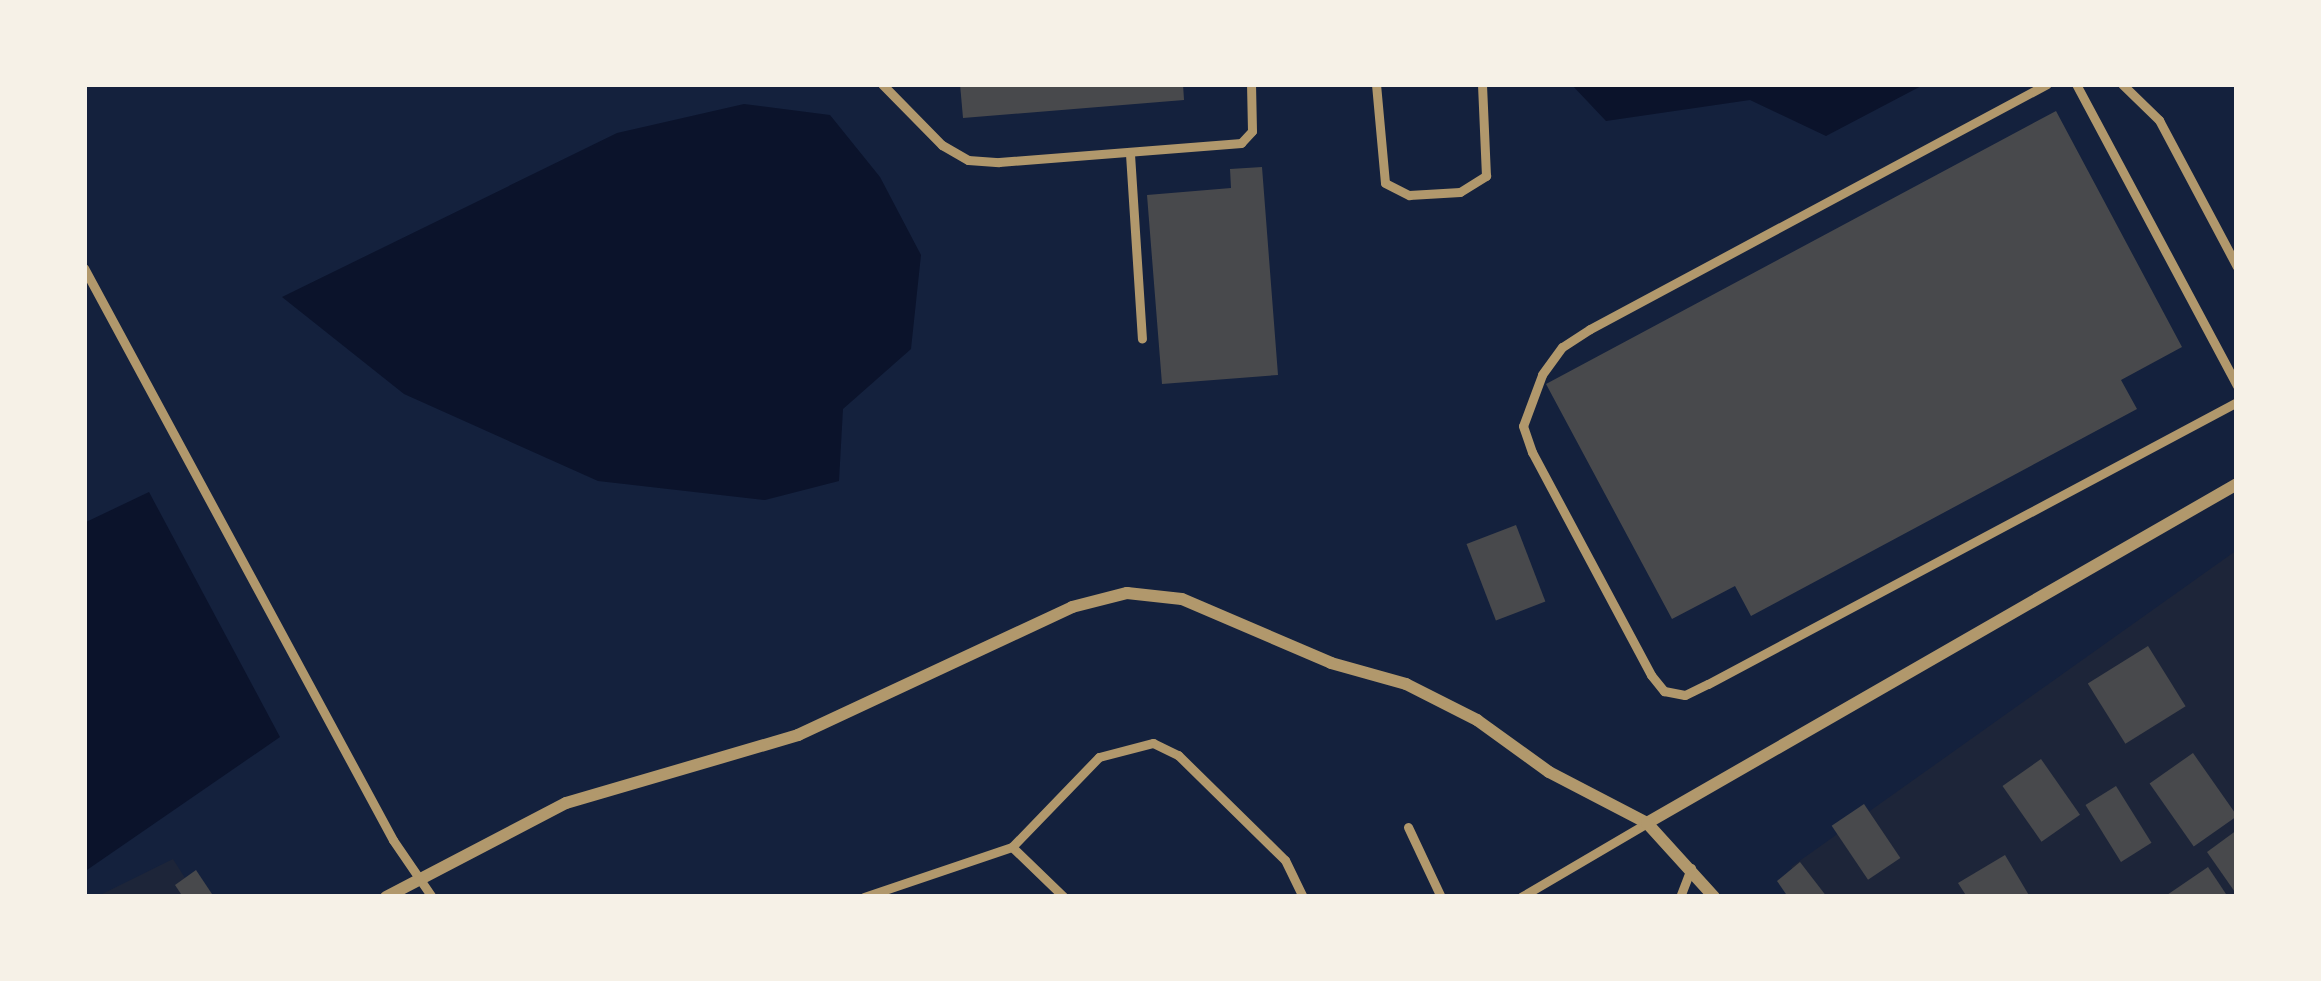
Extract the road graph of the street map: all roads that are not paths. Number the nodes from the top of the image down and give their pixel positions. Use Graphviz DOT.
graph roads {
  1 [pos="882,84"];
  2 [pos="1251,84"];
  3 [pos="1376,84"];
  4 [pos="1482,84"];
  5 [pos="2047,84"];
  6 [pos="2076,84"];
  7 [pos="2122,84"];
  8 [pos="1130,154"];
  9 [pos="2237,266"];
  10 [pos="84,268"];
  11 [pos="1142,339"];
  12 [pos="2237,386"];
  13 [pos="2237,402"];
  14 [pos="2237,484"];
  15 [pos="1647,824"];
  16 [pos="1408,827"];
  17 [pos="1012,847"];
  18 [pos="1691,868"];
  19 [pos="418,880"];
  20 [pos="386,897"];
  21 [pos="432,897"];
  22 [pos="864,897"];
  23 [pos="1064,897"];
  24 [pos="1303,897"];
  25 [pos="1442,897"];
  26 [pos="1521,897"];
  27 [pos="1680,897"];
  28 [pos="1714,897"];
  1 -- 8 [label="lane"];
  2 -- 8 [label="lane"];
  3 -- 4 [label="lane"];
  5 -- 13 [label="lane"];
  6 -- 12 [label="lane"];
  7 -- 9 [label="lane"];
  8 -- 11 [label="lane"];
  10 -- 19 [label="lane"];
  14 -- 15 [label="street"];
  15 -- 18 [label="street"];
  15 -- 19 [label="street"];
  15 -- 26 [label="lane"];
  16 -- 25 [label="lane"];
  17 -- 22 [label="lane"];
  17 -- 23 [label="lane"];
  17 -- 24 [label="lane"];
  18 -- 27 [label="lane"];
  18 -- 28 [label="street"];
  19 -- 20 [label="street"];
  19 -- 21 [label="lane"];
}
